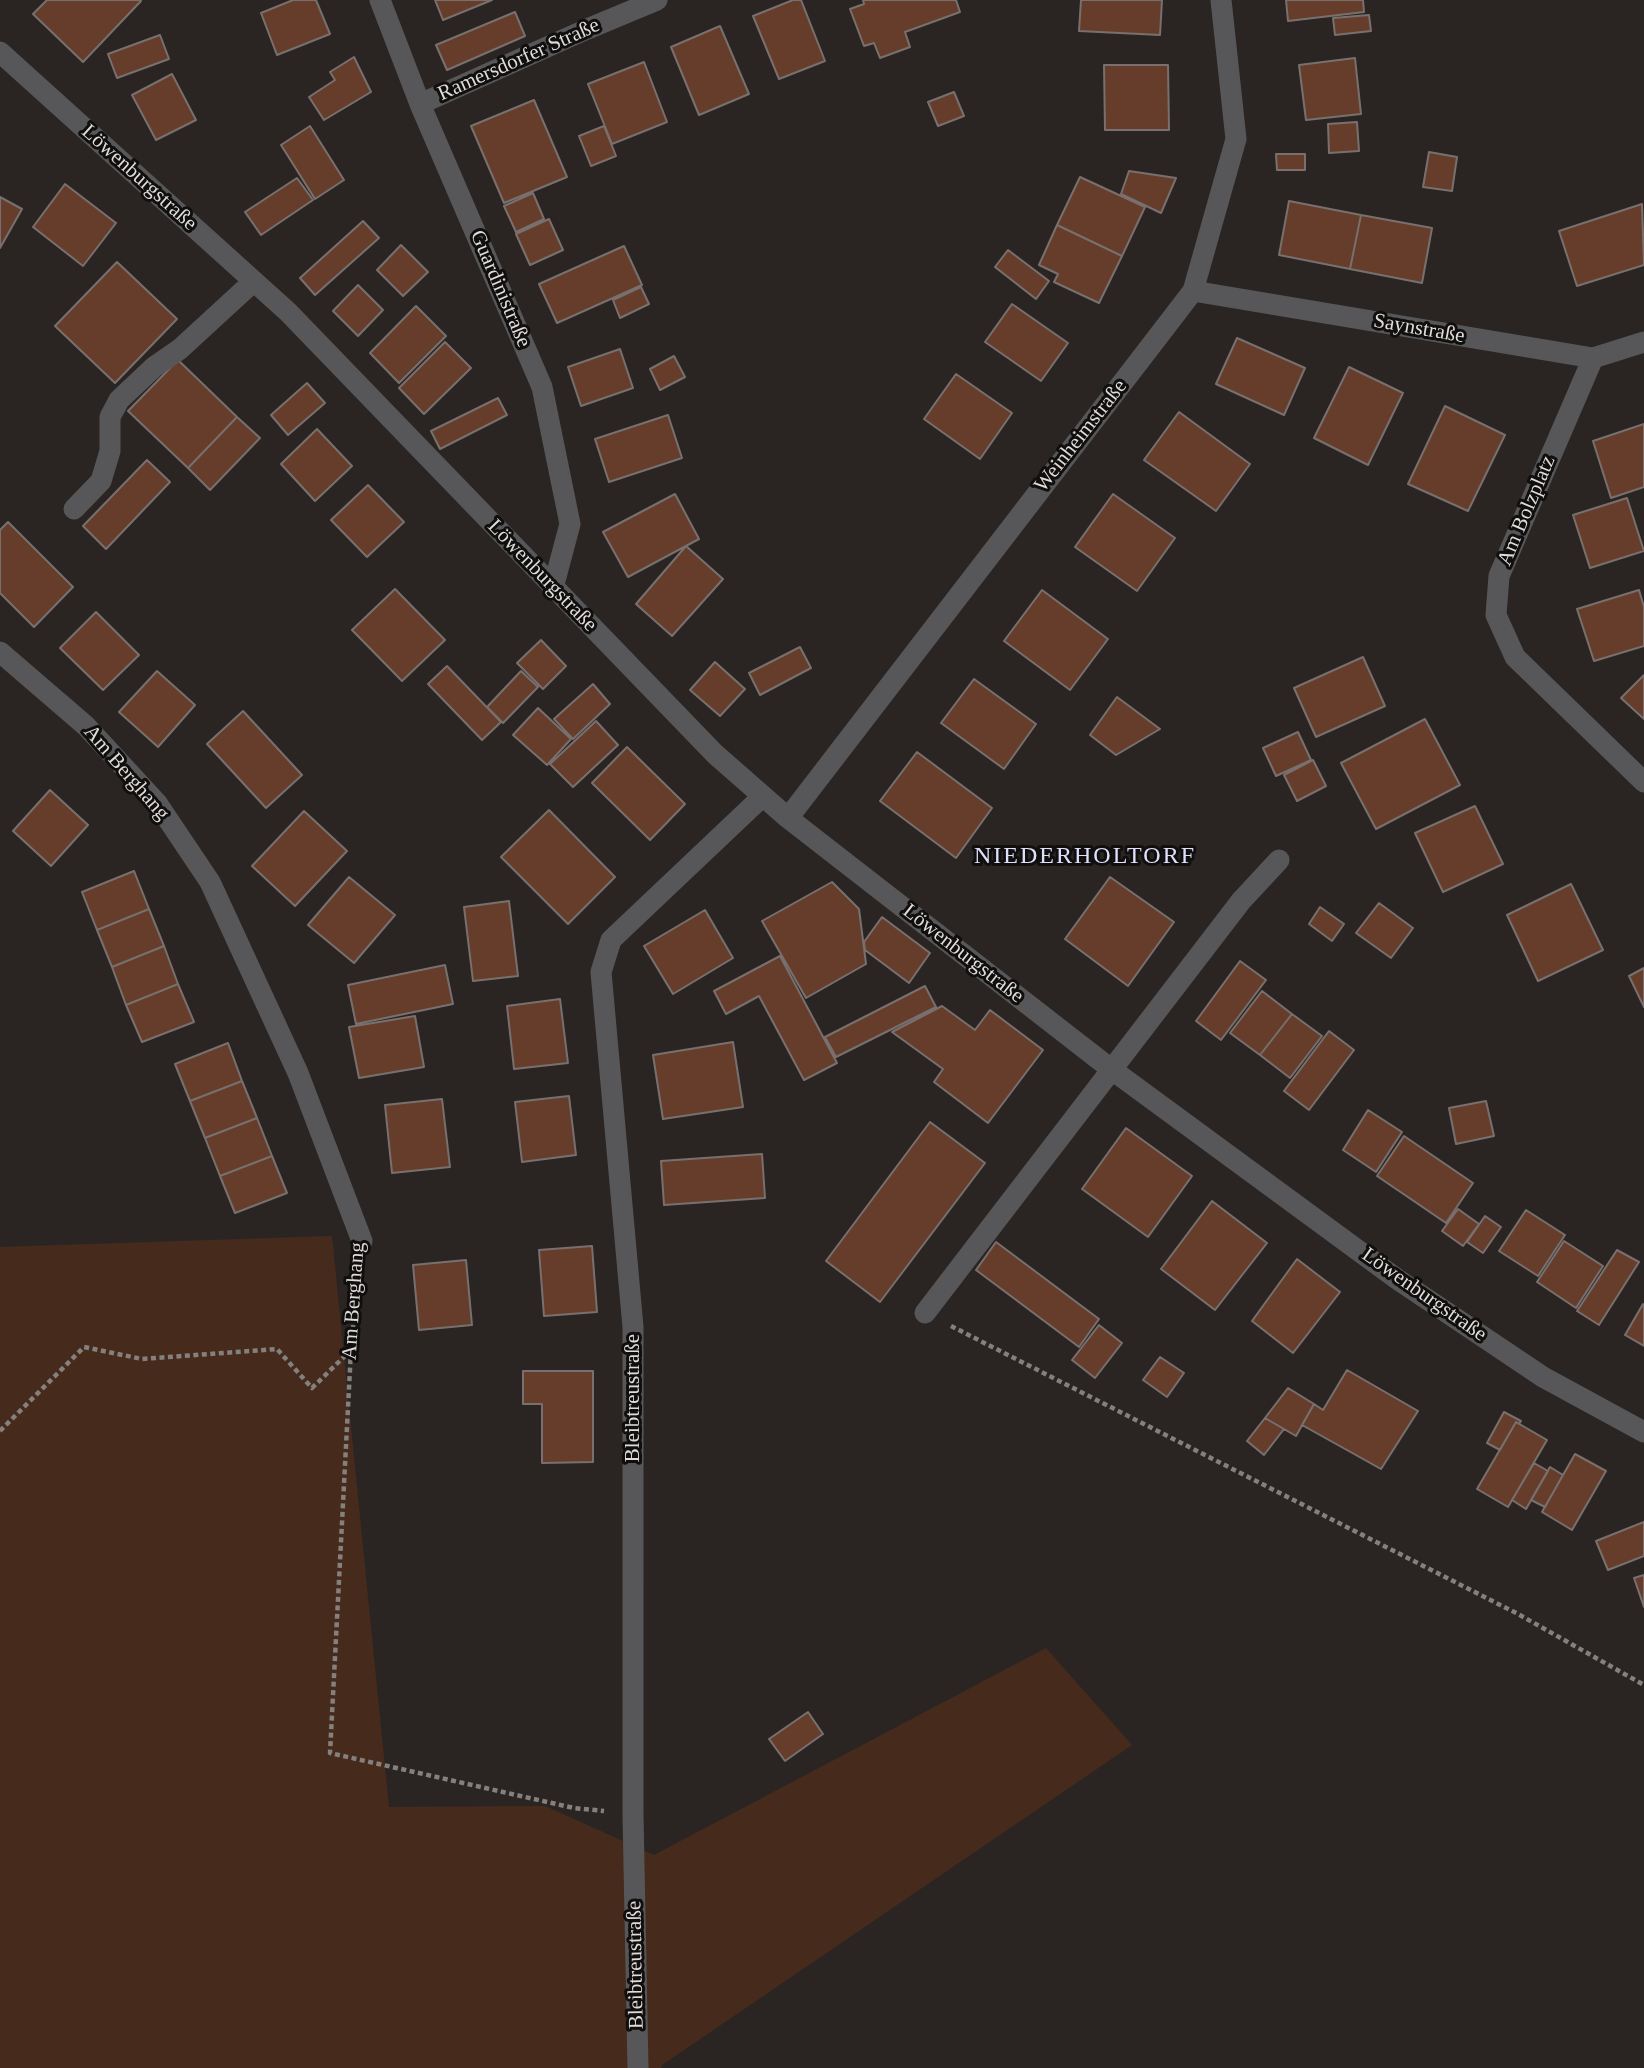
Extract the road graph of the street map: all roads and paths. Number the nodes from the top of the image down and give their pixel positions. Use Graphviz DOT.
graph roads {
  1 [pos="380,0"];
  2 [pos="657,0"];
  3 [pos="1221,0"];
  4 [pos="0,52"];
  5 [pos="420,104"];
  6 [pos="254,281"];
  7 [pos="1193,290"];
  8 [pos="1644,342"];
  9 [pos="1593,358"];
  10 [pos="74,509"];
  11 [pos="553,588"];
  12 [pos="0,652"];
  13 [pos="1644,782"];
  14 [pos="763,796"];
  15 [pos="788,818"];
  16 [pos="1279,860"];
  17 [pos="1111,1069"];
  18 [pos="362,1241"];
  19 [pos="925,1313"];
  20 [pos="351,1350"];
  21 [pos="0,1431"];
  22 [pos="1644,1432"];
  23 [pos="1644,1685"];
  24 [pos="633,1815"];
  25 [pos="638,2068"];
  1 -- 5 [label="street, Guardinistraße"];
  2 -- 5 [label="street, Ramersdorfer Straße"];
  3 -- 7 [label="street, Weinheimstraße"];
  4 -- 6 [label="street, Löwenburgstraße"];
  5 -- 11 [label="street, Guardinistraße"];
  6 -- 10 [label="street"];
  6 -- 11 [label="street, Löwenburgstraße"];
  7 -- 9 [label="street, Saynstraße"];
  7 -- 15 [label="street, Weinheimstraße"];
  8 -- 9 [label="street, Saynstraße"];
  9 -- 13 [label="street, Am Bolzplatz"];
  11 -- 14 [label="street, Löwenburgstraße"];
  12 -- 18 [label="street, Am Berghang"];
  14 -- 15 [label="street, Löwenburgstraße"];
  14 -- 24 [label="street, Bleibtreustraße"];
  15 -- 17 [label="street, Löwenburgstraße"];
  16 -- 17 [label="street"];
  17 -- 19 [label="street"];
  17 -- 22 [label="street, Löwenburgstraße"];
  18 -- 20 [label="path, Am Berghang"];
  19 -- 23 [label="path"];
  20 -- 21 [label="path"];
  20 -- 24 [label="path, Am Berghang"];
  24 -- 25 [label="street, Bleibtreustraße"];
}
